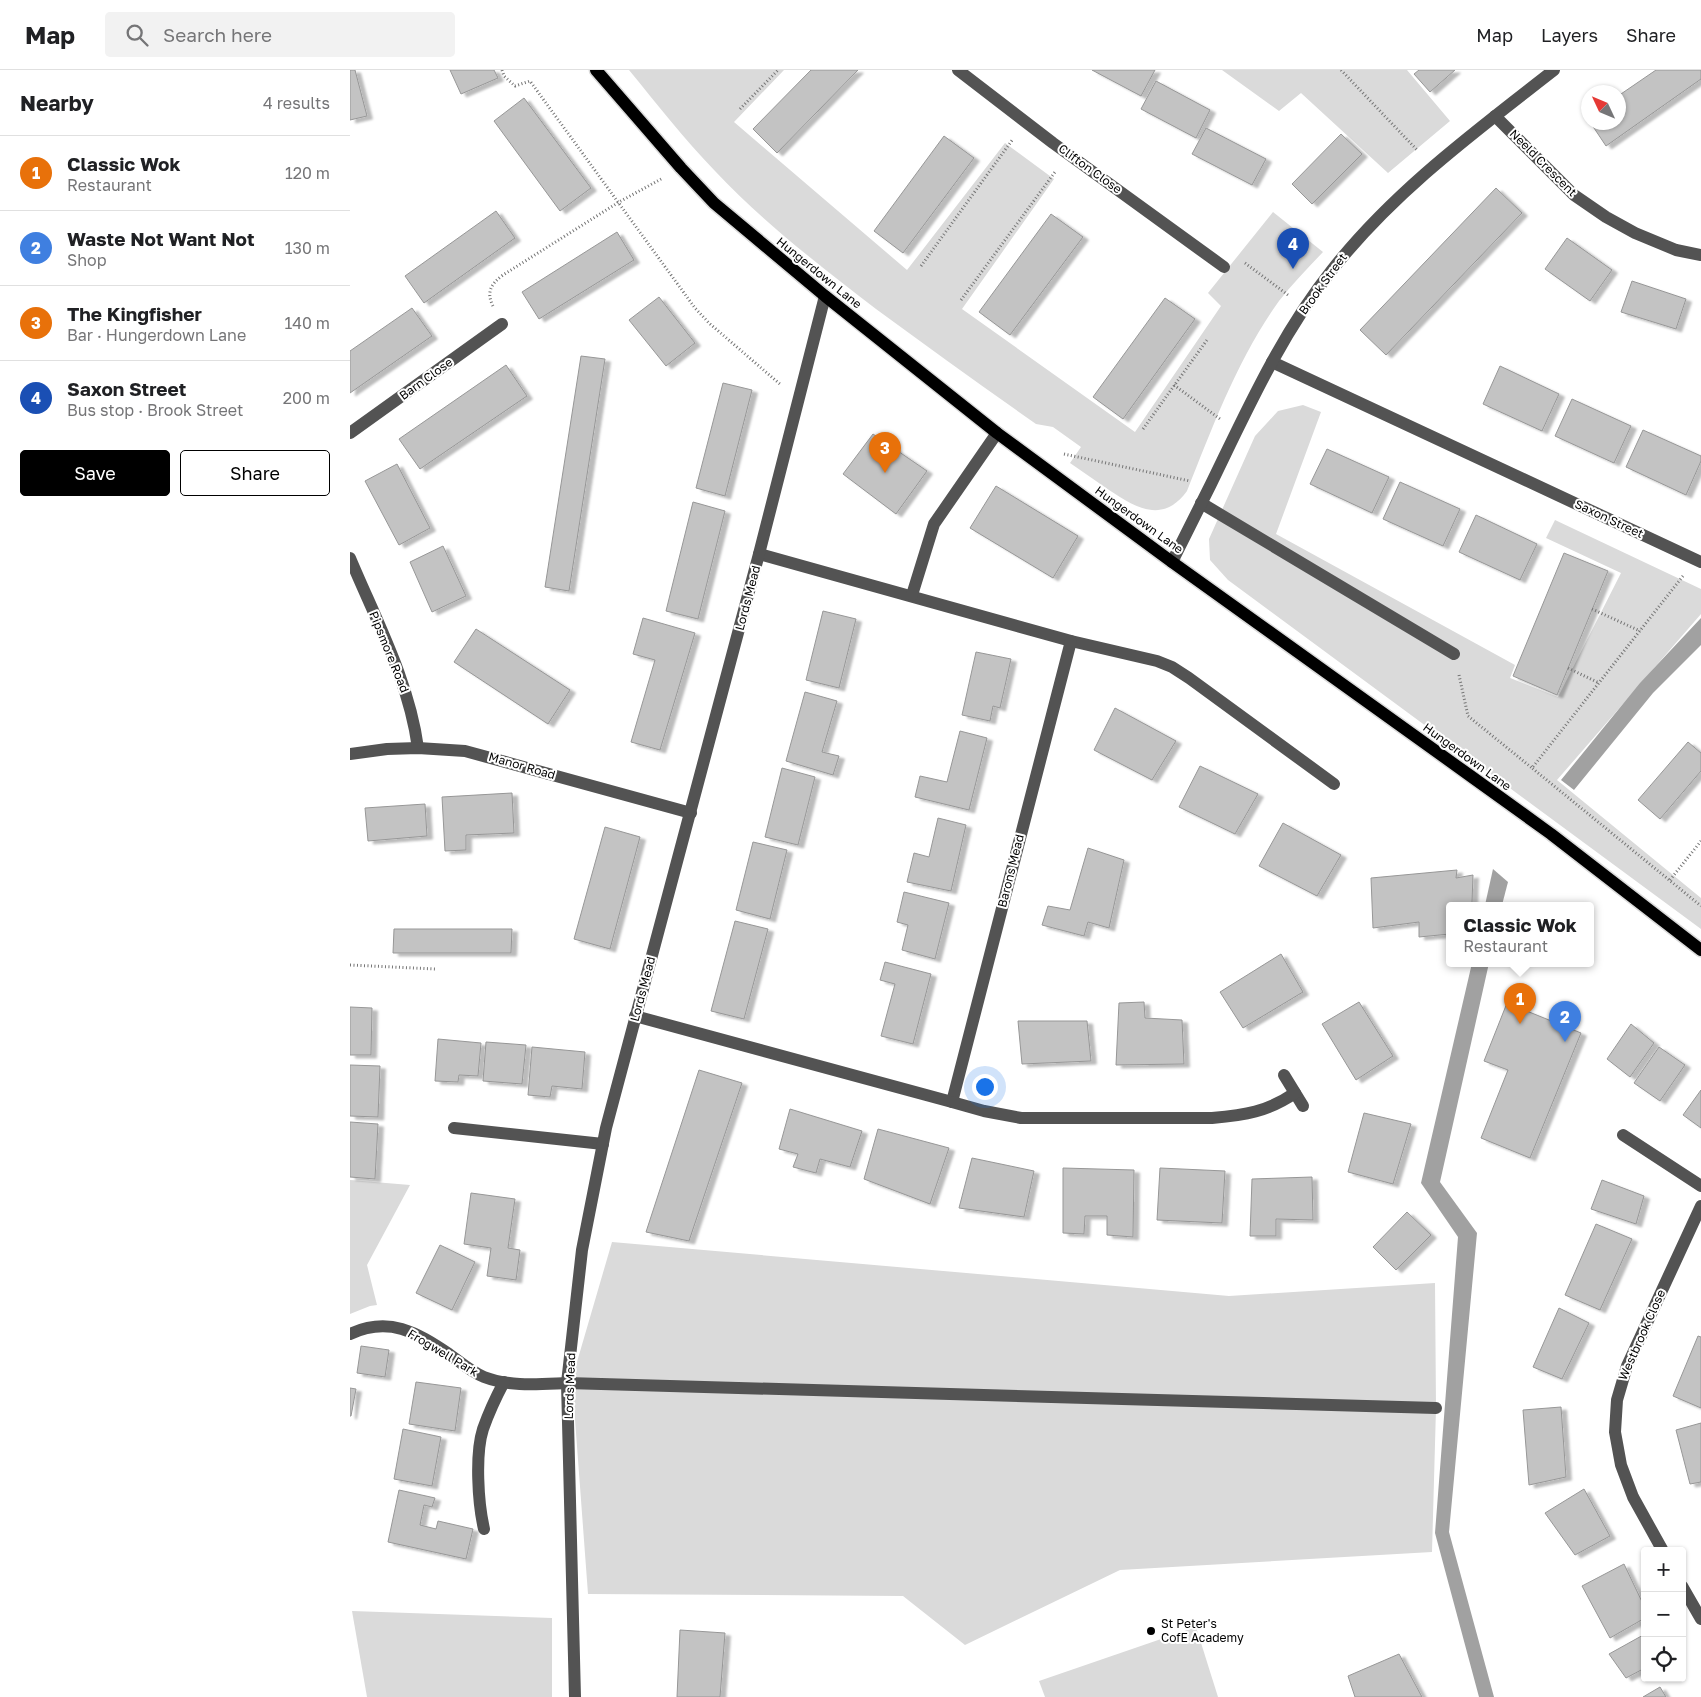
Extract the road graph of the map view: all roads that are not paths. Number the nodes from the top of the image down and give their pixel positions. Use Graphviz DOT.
graph roads {
  1 [pos="596,70"];
  2 [pos="958,70"];
  3 [pos="1554,70"];
  4 [pos="1496,116"];
  5 [pos="1701,255"];
  6 [pos="1224,267"];
  7 [pos="825,296"];
  8 [pos="502,324"];
  9 [pos="1272,362"];
  10 [pos="350,433"];
  11 [pos="997,433"];
  12 [pos="1201,504"];
  13 [pos="759,554"];
  14 [pos="350,558"];
  15 [pos="1698,561"];
  16 [pos="1172,562"];
  17 [pos="912,595"];
  18 [pos="1070,641"];
  19 [pos="1454,654"];
  20 [pos="418,748"];
  21 [pos="350,754"];
  22 [pos="1334,784"];
  23 [pos="691,813"];
  24 [pos="1701,950"];
  25 [pos="635,1016"];
  26 [pos="1284,1076"];
  27 [pos="1295,1093"];
  28 [pos="952,1102"];
  29 [pos="1303,1106"];
  30 [pos="454,1128"];
  31 [pos="1623,1135"];
  32 [pos="603,1144"];
  33 [pos="1701,1186"];
  34 [pos="1701,1206"];
  35 [pos="350,1334"];
  36 [pos="504,1382"];
  37 [pos="567,1383"];
  38 [pos="1436,1408"];
  39 [pos="484,1529"];
  40 [pos="1661,1547"];
  41 [pos="1685,1592"];
  42 [pos="1701,1620"];
  43 [pos="575,1697"];
  1 -- 7 [label="main road, Hungerdown Lane"];
  2 -- 6 [label="street, Clifton Close"];
  3 -- 4 [label="street, Brook Street"];
  4 -- 5 [label="street, Neeld Crescent"];
  4 -- 9 [label="street, Brook Street"];
  7 -- 11 [label="main road, Hungerdown Lane"];
  7 -- 13 [label="street, Lords Mead"];
  8 -- 10 [label="street, Barn Close"];
  9 -- 12 [label="street, Brook Street"];
  9 -- 15 [label="street, Saxon Street"];
  11 -- 16 [label="main road, Hungerdown Lane"];
  11 -- 17 [label="street"];
  12 -- 16 [label="street, Brook Street"];
  12 -- 19 [label="street"];
  13 -- 17 [label="street"];
  13 -- 23 [label="street, Lords Mead"];
  14 -- 20 [label="street, Pipsmore Road"];
  16 -- 24 [label="main road, Hungerdown Lane"];
  17 -- 18 [label="street"];
  18 -- 22 [label="street"];
  18 -- 28 [label="street, Barons Mead"];
  20 -- 21 [label="street, Manor Road"];
  20 -- 23 [label="street, Manor Road"];
  23 -- 25 [label="street, Lords Mead"];
  25 -- 28 [label="street"];
  25 -- 32 [label="street, Lords Mead"];
  26 -- 27 [label="street"];
  27 -- 28 [label="street"];
  27 -- 29 [label="street"];
  30 -- 32 [label="street"];
  31 -- 33 [label="street"];
  32 -- 37 [label="street, Lords Mead"];
  34 -- 40 [label="street, Westbrook Close"];
  35 -- 36 [label="street, Frogwell Park"];
  36 -- 37 [label="street, Frogwell Park"];
  36 -- 39 [label="street"];
  37 -- 38 [label="street, Frogwell Park"];
  37 -- 43 [label="street, Lords Mead"];
  41 -- 42 [label="street"];
}
